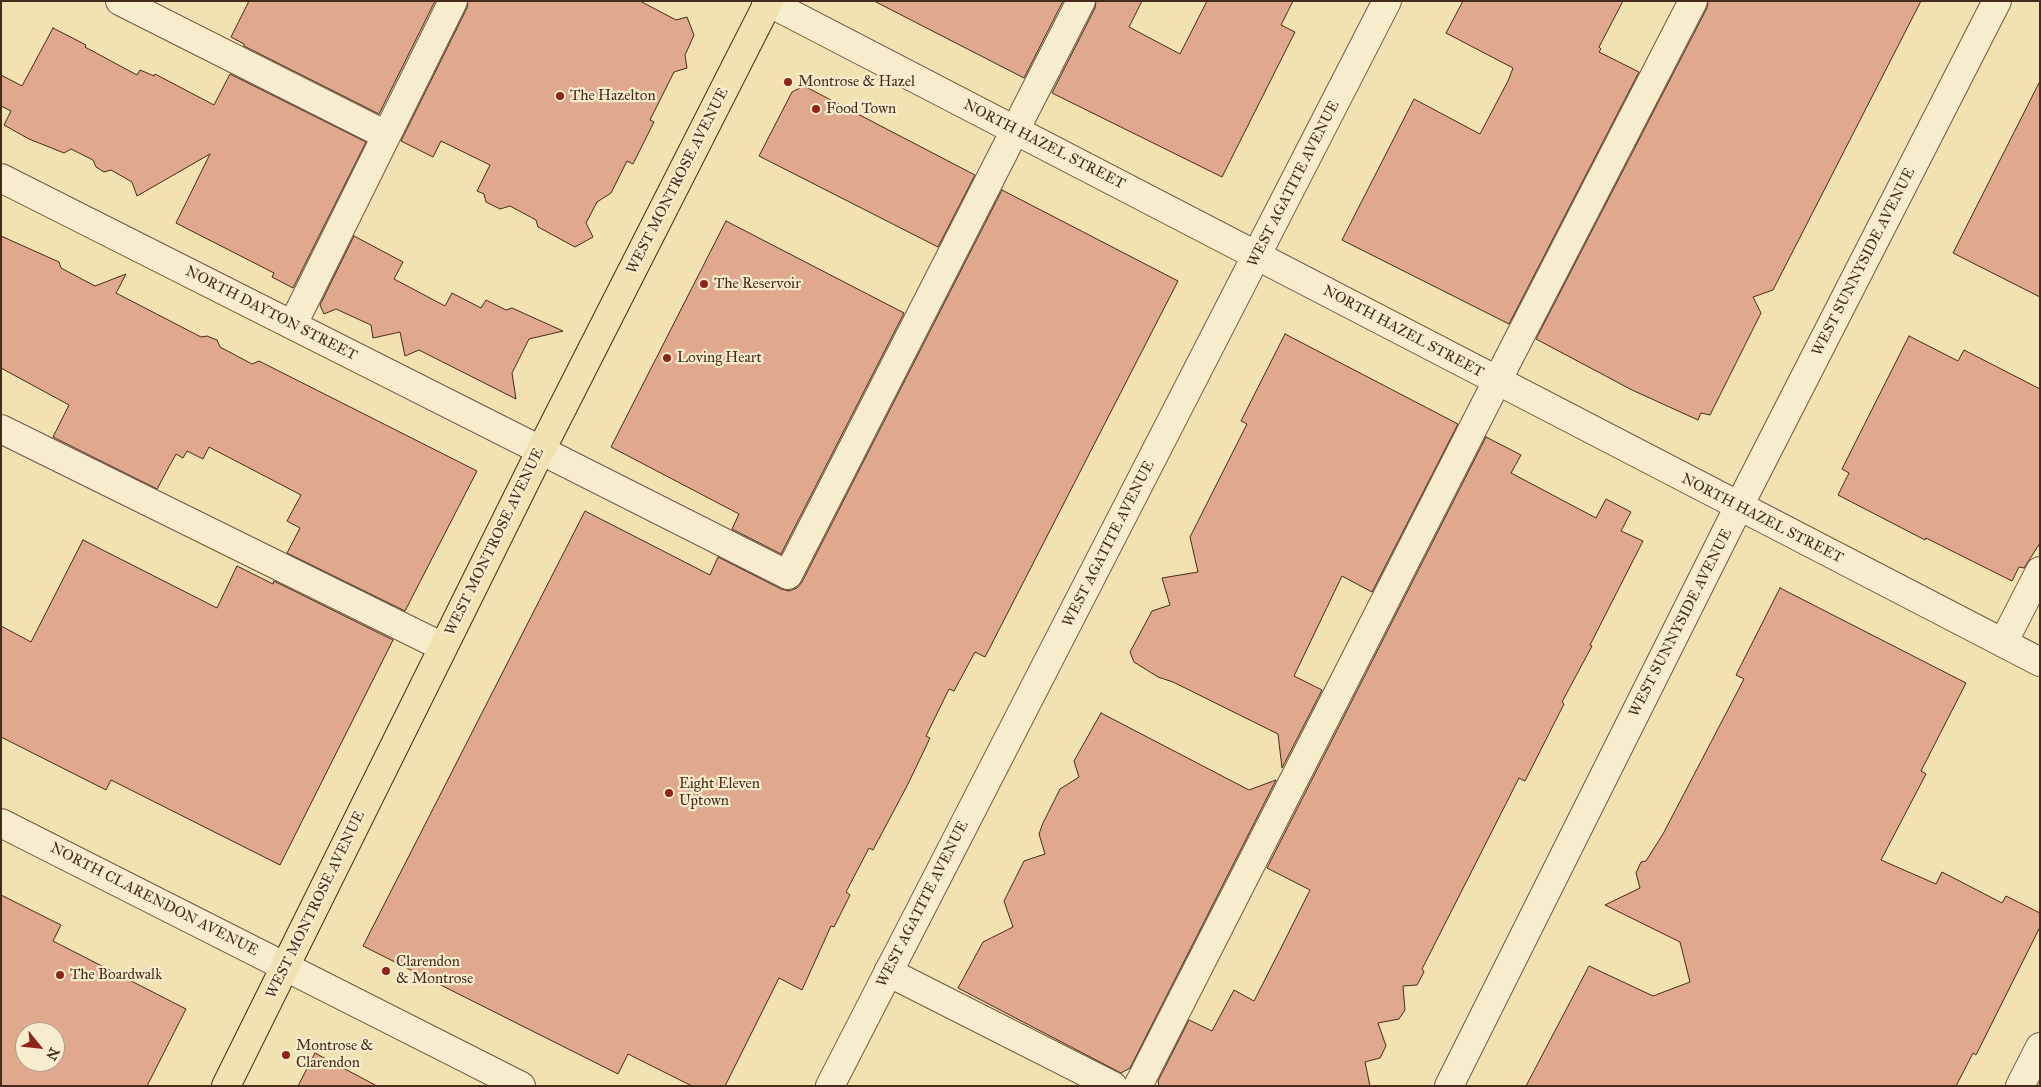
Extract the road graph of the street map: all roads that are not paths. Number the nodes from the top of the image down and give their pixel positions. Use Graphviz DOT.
graph roads {
  1 [pos="120,1"];
  2 [pos="453,1"];
  3 [pos="1081,1"];
  4 [pos="1387,1"];
  5 [pos="1693,1"];
  6 [pos="1997,1"];
  7 [pos="768,2"];
  8 [pos="1016,131"];
  9 [pos="386,135"];
  10 [pos="1,178"];
  11 [pos="1257,256"];
  12 [pos="293,324"];
  13 [pos="1497,381"];
  14 [pos="1,429"];
  15 [pos="541,450"];
  16 [pos="1739,506"];
  17 [pos="2040,571"];
  18 [pos="2003,643"];
  19 [pos="443,647"];
  20 [pos="2040,662"];
  21 [pos="1,823"];
  22 [pos="285,967"];
  23 [pos="888,972"];
  24 [pos="2040,1047"];
  25 [pos="226,1086"];
  26 [pos="521,1086"];
  27 [pos="830,1086"];
  28 [pos="1113,1086"];
  29 [pos="1138,1086"];
  30 [pos="1449,1086"];
  31 [pos="2020,1086"];
  1 -- 9 [label="street"];
  2 -- 9 [label="street"];
  3 -- 8 [label="street"];
  4 -- 11 [label="street, WEST AGATITE AVENUE"];
  5 -- 13 [label="street"];
  6 -- 16 [label="street, WEST SUNNYSIDE AVENUE"];
  7 -- 8 [label="street, NORTH HAZEL STREET"];
  7 -- 15 [label="main road, WEST MONTROSE AVENUE"];
  8 -- 11 [label="street, NORTH HAZEL STREET"];
  8 -- 15 [label="street, NORTH DAYTON STREET"];
  9 -- 12 [label="street"];
  10 -- 12 [label="street, NORTH DAYTON STREET"];
  11 -- 13 [label="street, NORTH HAZEL STREET"];
  11 -- 23 [label="street, WEST AGATITE AVENUE"];
  12 -- 15 [label="street, NORTH DAYTON STREET"];
  13 -- 16 [label="street, NORTH HAZEL STREET"];
  13 -- 29 [label="street"];
  14 -- 19 [label="street"];
  15 -- 19 [label="main road, WEST MONTROSE AVENUE"];
  16 -- 18 [label="street, NORTH HAZEL STREET"];
  16 -- 30 [label="street, WEST SUNNYSIDE AVENUE"];
  17 -- 18 [label="street"];
  18 -- 20 [label="street, NORTH HAZEL STREET"];
  19 -- 22 [label="main road, WEST MONTROSE AVENUE"];
  21 -- 22 [label="street, NORTH CLARENDON AVENUE"];
  22 -- 25 [label="main road, WEST MONTROSE AVENUE"];
  22 -- 26 [label="street, NORTH CLARENDON AVENUE"];
  23 -- 27 [label="street, WEST AGATITE AVENUE"];
  23 -- 28 [label="street"];
  24 -- 31 [label="street"];
}
